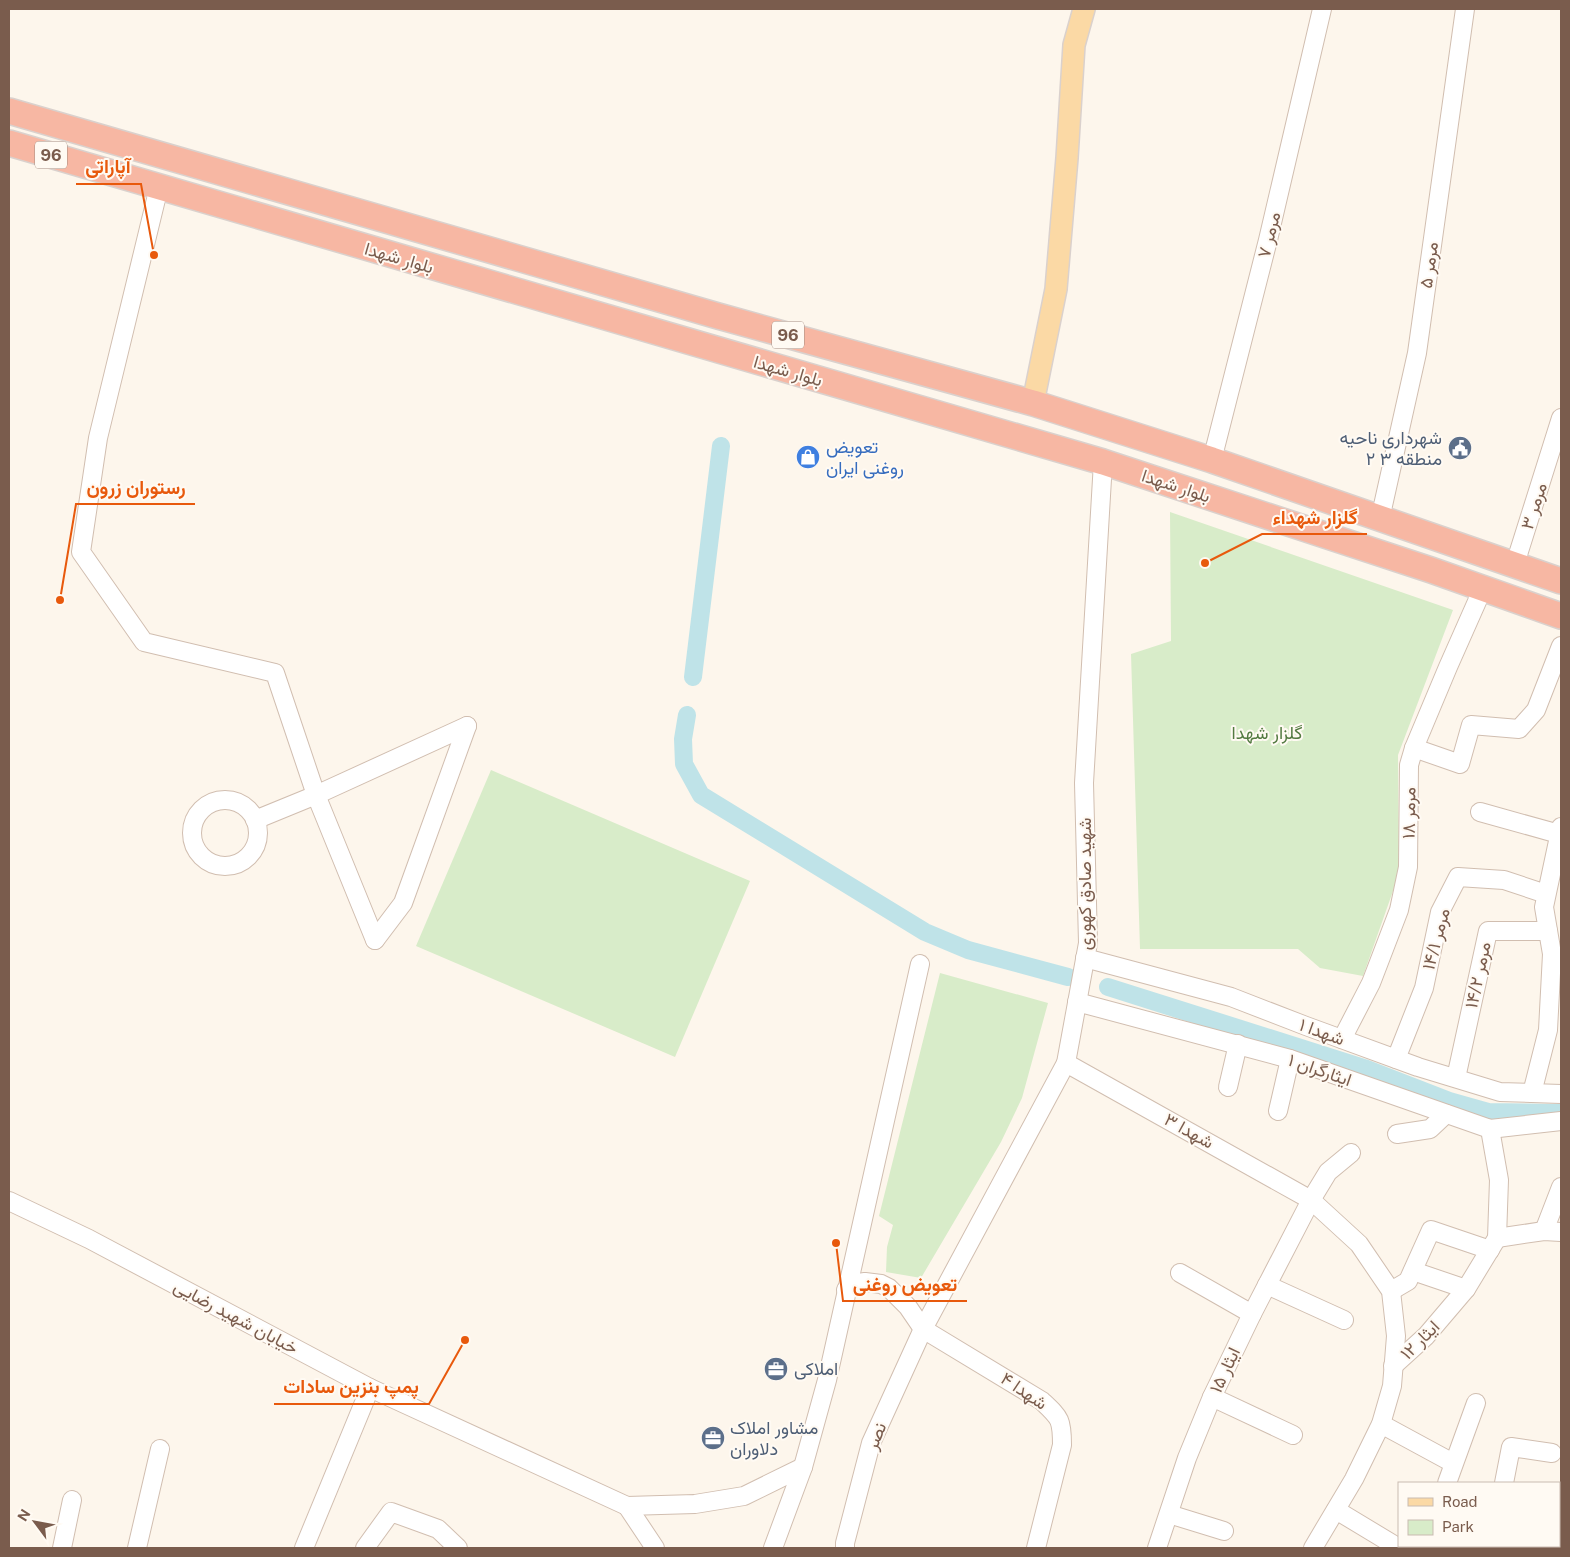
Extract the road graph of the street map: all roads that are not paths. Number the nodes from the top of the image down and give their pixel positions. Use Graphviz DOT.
graph roads {
  1 [pos="1084,9"];
  2 [pos="1322,9"];
  3 [pos="1465,9"];
  4 [pos="9,111"];
  5 [pos="9,143"];
  6 [pos="159,187"];
  7 [pos="371,216"];
  8 [pos="443,237"];
  9 [pos="363,247"];
  10 [pos="438,269"];
  11 [pos="1033,403"];
  12 [pos="1561,418"];
  13 [pos="1212,460"];
  14 [pos="1103,462"];
  15 [pos="1380,519"];
  16 [pos="1515,564"];
  17 [pos="1561,581"];
  18 [pos="1484,588"];
  19 [pos="1561,616"];
  20 [pos="1561,646"];
  21 [pos="1414,748"];
  22 [pos="316,795"];
  23 [pos="1480,812"];
  24 [pos="255,820"];
  25 [pos="1560,830"];
  26 [pos="1552,889"];
  27 [pos="1548,931"];
  28 [pos="1085,958"];
  29 [pos="920,964"];
  30 [pos="1077,1002"];
  31 [pos="1342,1039"];
  32 [pos="1238,1044"];
  33 [pos="1290,1059"];
  34 [pos="1396,1059"];
  35 [pos="1066,1063"];
  36 [pos="1456,1078"];
  37 [pos="1228,1087"];
  38 [pos="1532,1093"];
  39 [pos="1561,1094"];
  40 [pos="1278,1111"];
  41 [pos="1446,1114"];
  42 [pos="1561,1121"];
  43 [pos="1490,1129"];
  44 [pos="1397,1134"];
  45 [pos="1351,1153"];
  46 [pos="1561,1187"];
  47 [pos="1311,1200"];
  48 [pos="9,1201"];
  49 [pos="1553,1231"];
  50 [pos="1494,1244"];
  51 [pos="1413,1271"];
  52 [pos="1180,1273"];
  53 [pos="1267,1285"];
  54 [pos="1466,1289"];
  55 [pos="846,1290"];
  56 [pos="1391,1291"];
  57 [pos="1252,1314"];
  58 [pos="1344,1320"];
  59 [pos="923,1329"];
  60 [pos="1393,1366"];
  61 [pos="370,1388"];
  62 [pos="1212,1397"];
  63 [pos="1476,1403"];
  64 [pos="1381,1424"];
  65 [pos="1293,1435"];
  66 [pos="160,1449"];
  67 [pos="1552,1453"];
  68 [pos="1454,1463"];
  69 [pos="803,1467"];
  70 [pos="1447,1482"];
  71 [pos="1504,1482"];
  72 [pos="72,1500"];
  73 [pos="627,1506"];
  74 [pos="1336,1510"];
  75 [pos="1168,1514"];
  76 [pos="1224,1531"];
  77 [pos="62,1548"];
  78 [pos="137,1548"];
  79 [pos="304,1548"];
  80 [pos="365,1548"];
  81 [pos="458,1548"];
  82 [pos="655,1548"];
  83 [pos="774,1548"];
  84 [pos="845,1548"];
  85 [pos="1036,1548"];
  86 [pos="1157,1548"];
  87 [pos="1313,1548"];
  88 [pos="1399,1548"];
  1 -- 11 [label="main road"];
  2 -- 13 [label="street, مرمر ۷"];
  3 -- 15 [label="street, مرمر ۵"];
  4 -- 7 [label="highway, بلوار شهدا / 96"];
  5 -- 6 [label="highway, بلوار شهدا / 96"];
  6 -- 9 [label="highway, بلوار شهدا / 96"];
  6 -- 22 [label="street"];
  7 -- 8 [label="highway, بلوار شهدا / 96"];
  7 -- 9 [label="highway"];
  8 -- 10 [label="highway"];
  8 -- 11 [label="highway, بلوار شهدا / 96"];
  9 -- 10 [label="highway, بلوار شهدا / 96"];
  10 -- 14 [label="highway, بلوار شهدا / 96"];
  11 -- 13 [label="highway, بلوار شهدا / 96"];
  12 -- 16 [label="street, مرمر ۳"];
  13 -- 15 [label="highway, بلوار شهدا / 96"];
  14 -- 18 [label="highway, بلوار شهدا / 96"];
  14 -- 28 [label="street, شهید صادق کهوری"];
  15 -- 16 [label="highway, بلوار شهدا / 96"];
  16 -- 17 [label="highway, بلوار شهدا / 96"];
  18 -- 19 [label="highway, بلوار شهدا / 96"];
  18 -- 21 [label="street, مرمر ۱۸"];
  20 -- 21 [label="street"];
  21 -- 31 [label="street, مرمر ۱۸"];
  22 -- 22 [label="street"];
  22 -- 24 [label="street"];
  23 -- 25 [label="street"];
  25 -- 26 [label="street"];
  26 -- 27 [label="street"];
  26 -- 34 [label="street, مرمر ۱۴/۱"];
  27 -- 36 [label="street, مرمر ۱۴/۲"];
  27 -- 38 [label="street"];
  28 -- 30 [label="street, شهید صادق کهوری"];
  28 -- 31 [label="street, شهدا ۱"];
  29 -- 55 [label="street"];
  30 -- 32 [label="street, ایثارگران ۱"];
  30 -- 35 [label="street, شهید صادق کهوری"];
  31 -- 34 [label="street, شهدا ۱"];
  32 -- 33 [label="street, ایثارگران ۱"];
  32 -- 37 [label="street"];
  33 -- 40 [label="street"];
  33 -- 41 [label="street, ایثارگران ۱"];
  34 -- 36 [label="street, شهدا ۱"];
  35 -- 47 [label="street, شهدا ۳"];
  35 -- 59 [label="street, شهید صادق کهوری"];
  36 -- 38 [label="street, شهدا ۱"];
  38 -- 39 [label="street, شهدا ۱"];
  41 -- 43 [label="street, ایثارگران ۱"];
  41 -- 44 [label="street"];
  42 -- 43 [label="street, ایثارگران ۱"];
  43 -- 50 [label="street, ایثار ۱۲"];
  45 -- 47 [label="street, ایثار ۱۵"];
  46 -- 49 [label="street"];
  47 -- 53 [label="street, ایثار ۱۵"];
  47 -- 56 [label="street, شهدا ۳"];
  48 -- 61 [label="street, خیابان شهید رضایی"];
  49 -- 50 [label="street"];
  50 -- 51 [label="street"];
  50 -- 54 [label="street, ایثار ۱۲"];
  51 -- 54 [label="street"];
  51 -- 56 [label="street"];
  52 -- 57 [label="street"];
  53 -- 57 [label="street, ایثار ۱۵"];
  53 -- 58 [label="street"];
  54 -- 60 [label="street, ایثار ۱۲"];
  55 -- 59 [label="street"];
  55 -- 69 [label="street"];
  56 -- 60 [label="street"];
  57 -- 62 [label="street, ایثار ۱۵"];
  59 -- 84 [label="street, نصر"];
  59 -- 85 [label="street, شهدا ۴"];
  60 -- 64 [label="street, ایثار ۱۲"];
  61 -- 73 [label="street, خیابان شهید رضایی"];
  61 -- 79 [label="street"];
  62 -- 65 [label="street"];
  62 -- 75 [label="street, ایثار ۱۵"];
  63 -- 68 [label="street"];
  64 -- 68 [label="street"];
  64 -- 74 [label="street, ایثار ۱۲"];
  66 -- 78 [label="street"];
  67 -- 71 [label="street"];
  68 -- 70 [label="street"];
  69 -- 73 [label="street, خیابان شهید رضایی"];
  69 -- 83 [label="street"];
  72 -- 77 [label="street"];
  73 -- 82 [label="street"];
  74 -- 87 [label="street, ایثار ۱۲"];
  74 -- 88 [label="street"];
  75 -- 76 [label="street"];
  75 -- 86 [label="street, ایثار ۱۵"];
  80 -- 81 [label="street"];
}
